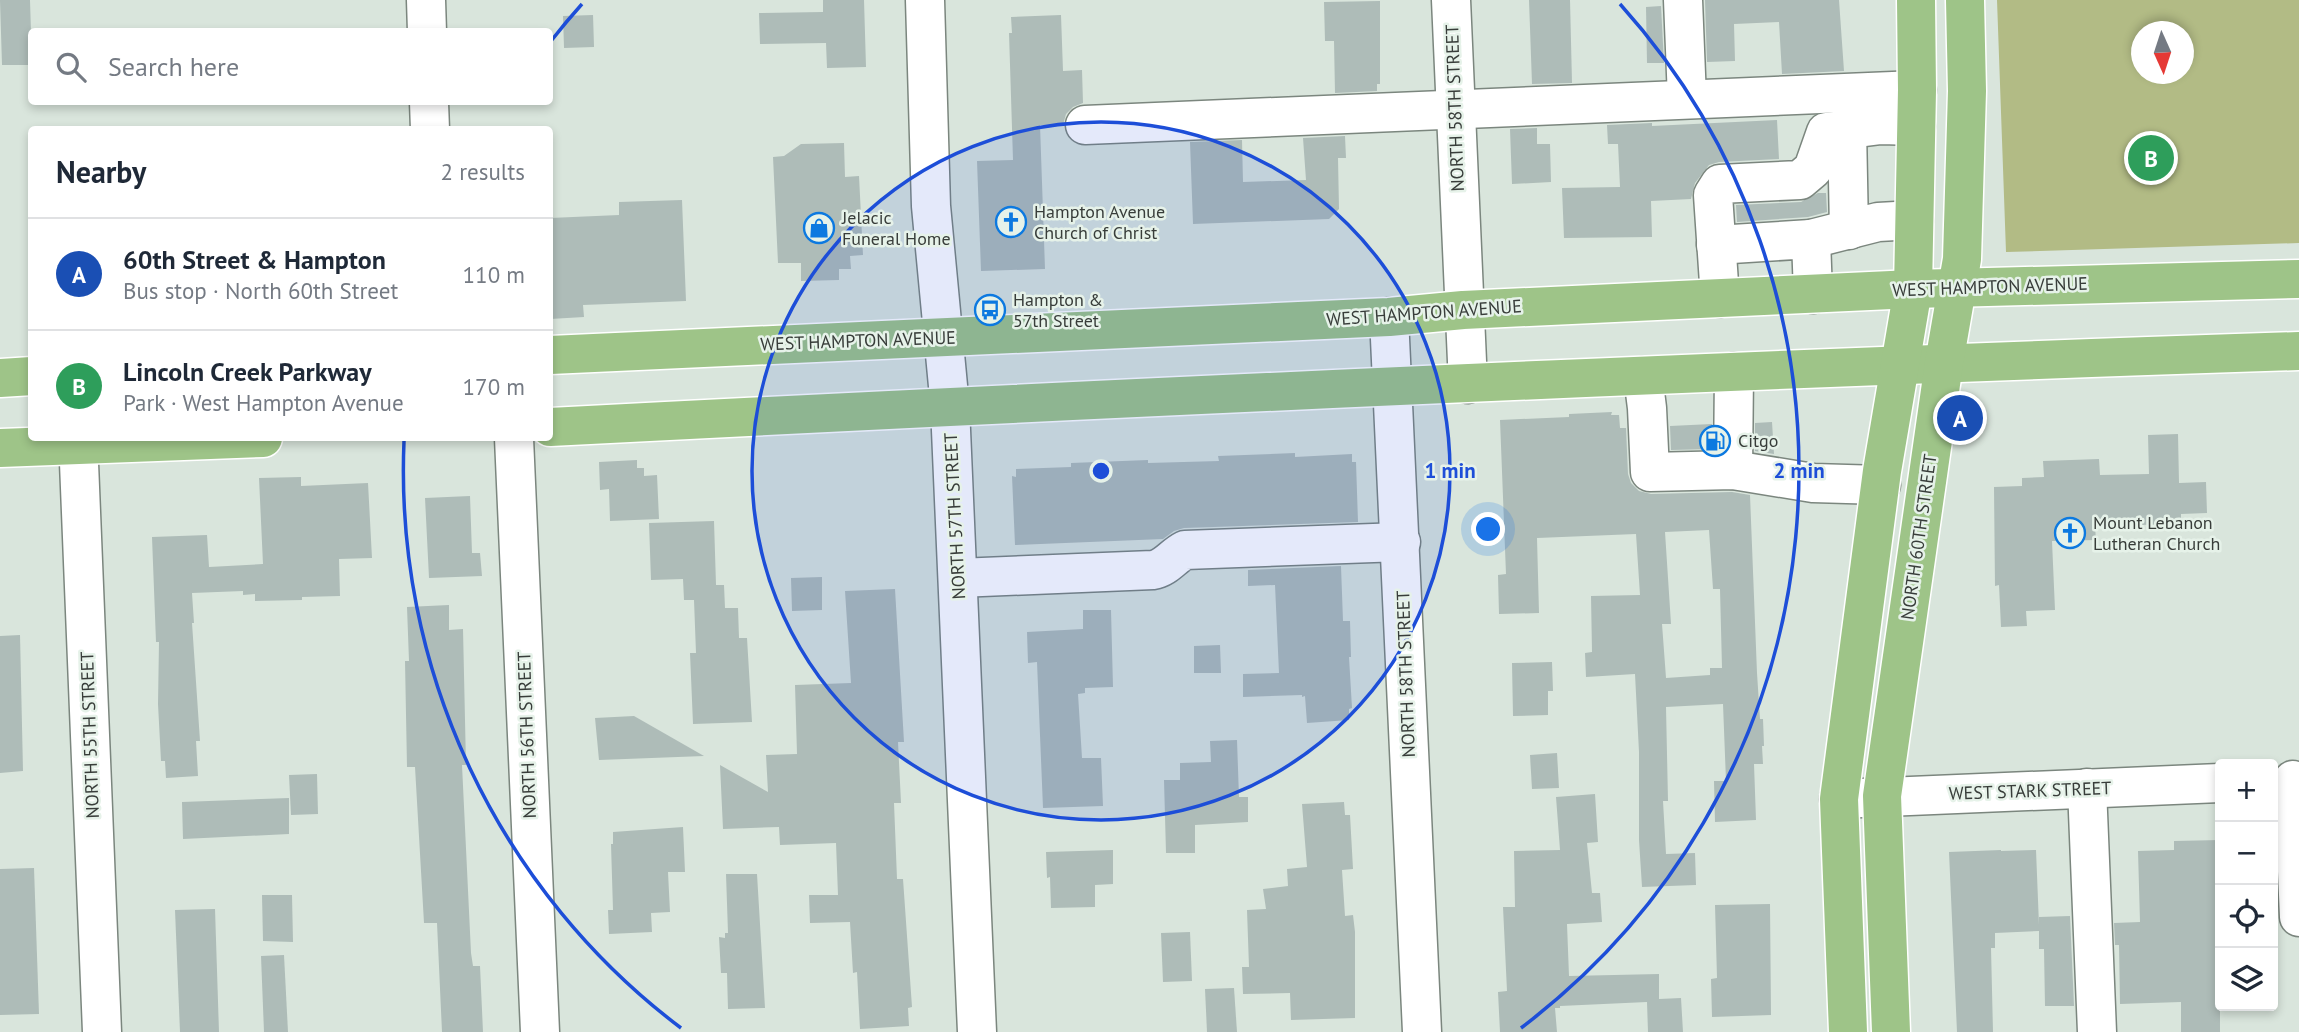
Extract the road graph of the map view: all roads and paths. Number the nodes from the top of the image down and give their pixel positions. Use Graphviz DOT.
graph roads {
  1 [pos="426,0"];
  2 [pos="925,0"];
  3 [pos="1451,0"];
  4 [pos="1683,0"];
  5 [pos="1916,0"];
  6 [pos="1965,0"];
  7 [pos="427,28"];
  8 [pos="1686,99"];
  9 [pos="429,105"];
  10 [pos="1917,108"];
  11 [pos="1455,110"];
  12 [pos="1085,125"];
  13 [pos="430,126"];
  14 [pos="1847,129"];
  15 [pos="1914,220"];
  16 [pos="1849,230"];
  17 [pos="1811,239"];
  18 [pos="1716,245"];
  19 [pos="2299,279"];
  20 [pos="1958,288"];
  21 [pos="1913,289"];
  22 [pos="1813,294"];
  23 [pos="1720,298"];
  24 [pos="1463,310"];
  25 [pos="1389,317"];
  26 [pos="944,338"];
  27 [pos="2299,351"];
  28 [pos="553,355"];
  29 [pos="1944,363"];
  30 [pos="1899,364"];
  31 [pos="1734,372"];
  32 [pos="28,376"];
  33 [pos="1643,376"];
  34 [pos="0,378"];
  35 [pos="1468,384"];
  36 [pos="1394,386"];
  37 [pos="950,407"];
  38 [pos="553,427"];
  39 [pos="78,441"];
  40 [pos="514,441"];
  41 [pos="0,448"];
  42 [pos="1733,470"];
  43 [pos="1881,485"];
  44 [pos="1401,542"];
  45 [pos="958,578"];
  46 [pos="2288,780"];
  47 [pos="2215,783"];
  48 [pos="2087,788"];
  49 [pos="1882,796"];
  50 [pos="1839,799"];
  51 [pos="2299,917"];
  52 [pos="103,1032"];
  53 [pos="540,1032"];
  54 [pos="977,1032"];
  55 [pos="1422,1032"];
  56 [pos="1848,1032"];
  57 [pos="1891,1032"];
  58 [pos="2097,1032"];
  1 -- 7 [label="street"];
  2 -- 26 [label="street, NORTH 57TH STREET"];
  3 -- 11 [label="street, NORTH 58TH STREET"];
  4 -- 8 [label="street"];
  5 -- 10 [label="main road"];
  6 -- 20 [label="main road, NORTH 60TH STREET"];
  8 -- 10 [label="street"];
  8 -- 11 [label="street"];
  9 -- 13 [label="street"];
  10 -- 14 [label="street"];
  10 -- 15 [label="main road"];
  11 -- 12 [label="street"];
  11 -- 24 [label="street, NORTH 58TH STREET"];
  14 -- 16 [label="street"];
  14 -- 18 [label="street"];
  15 -- 16 [label="street"];
  15 -- 21 [label="main road"];
  16 -- 17 [label="street"];
  17 -- 18 [label="street"];
  17 -- 22 [label="street"];
  18 -- 23 [label="street"];
  19 -- 20 [label="main road, WEST HAMPTON AVENUE"];
  20 -- 21 [label="main road, WEST HAMPTON AVENUE"];
  20 -- 29 [label="main road, NORTH 60TH STREET"];
  21 -- 22 [label="main road, WEST HAMPTON AVENUE"];
  21 -- 30 [label="main road"];
  22 -- 23 [label="main road, WEST HAMPTON AVENUE"];
  23 -- 24 [label="main road, WEST HAMPTON AVENUE"];
  24 -- 25 [label="main road, WEST HAMPTON AVENUE"];
  24 -- 35 [label="street, NORTH 58TH STREET"];
  25 -- 26 [label="main road, WEST HAMPTON AVENUE"];
  25 -- 36 [label="street, NORTH 58TH STREET"];
  26 -- 28 [label="main road, WEST HAMPTON AVENUE"];
  26 -- 37 [label="street, NORTH 57TH STREET"];
  27 -- 29 [label="main road"];
  29 -- 30 [label="main road"];
  29 -- 49 [label="main road, NORTH 60TH STREET"];
  30 -- 31 [label="main road"];
  30 -- 43 [label="main road"];
  31 -- 33 [label="main road"];
  31 -- 42 [label="street"];
  32 -- 34 [label="main road"];
  33 -- 35 [label="main road"];
  33 -- 42 [label="street"];
  35 -- 36 [label="main road"];
  36 -- 37 [label="main road"];
  36 -- 44 [label="street, NORTH 58TH STREET"];
  37 -- 38 [label="main road"];
  37 -- 45 [label="street, NORTH 57TH STREET"];
  39 -- 41 [label="main road"];
  39 -- 52 [label="street, NORTH 55TH STREET"];
  40 -- 53 [label="street, NORTH 56TH STREET"];
  42 -- 43 [label="street"];
  43 -- 50 [label="main road"];
  44 -- 45 [label="street"];
  44 -- 55 [label="street, NORTH 58TH STREET"];
  45 -- 54 [label="street, NORTH 57TH STREET"];
  46 -- 51 [label="street"];
  47 -- 48 [label="street, WEST STARK STREET"];
  48 -- 49 [label="street, WEST STARK STREET"];
  48 -- 58 [label="street"];
  49 -- 50 [label="street, WEST STARK STREET"];
  49 -- 57 [label="main road, NORTH 60TH STREET"];
  50 -- 56 [label="main road"];
}
